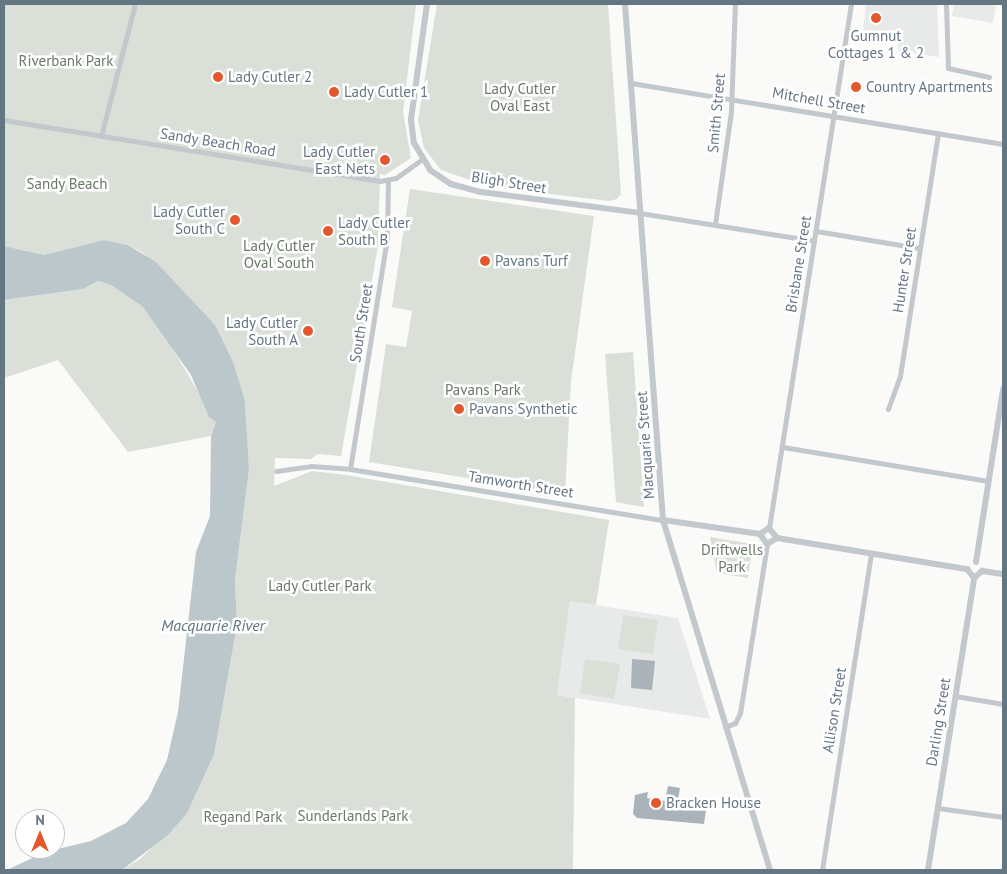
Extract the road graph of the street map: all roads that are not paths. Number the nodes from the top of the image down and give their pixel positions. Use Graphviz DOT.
graph roads {
  1 [pos="135,4"];
  2 [pos="427,4"];
  3 [pos="625,4"];
  4 [pos="735,4"];
  5 [pos="851,4"];
  6 [pos="946,4"];
  7 [pos="989,77"];
  8 [pos="631,83"];
  9 [pos="731,98"];
  10 [pos="834,115"];
  11 [pos="4,120"];
  12 [pos="938,132"];
  13 [pos="101,136"];
  14 [pos="1003,144"];
  15 [pos="422,159"];
  16 [pos="388,181"];
  17 [pos="640,212"];
  18 [pos="715,224"];
  19 [pos="816,231"];
  20 [pos="814,241"];
  21 [pos="920,248"];
  22 [pos="1003,389"];
  23 [pos="888,409"];
  24 [pos="783,447"];
  25 [pos="350,469"];
  26 [pos="276,472"];
  27 [pos="988,481"];
  28 [pos="664,520"];
  29 [pos="769,528"];
  30 [pos="760,534"];
  31 [pos="777,538"];
  32 [pos="767,544"];
  33 [pos="871,553"];
  34 [pos="976,562"];
  35 [pos="967,568"];
  36 [pos="982,571"];
  37 [pos="1003,574"];
  38 [pos="974,578"];
  39 [pos="955,696"];
  40 [pos="1003,704"];
  41 [pos="725,726"];
  42 [pos="938,808"];
  43 [pos="1003,817"];
  44 [pos="770,870"];
  45 [pos="822,870"];
  46 [pos="928,870"];
  1 -- 13 [label="street"];
  2 -- 15 [label="street, Bligh Street"];
  3 -- 8 [label="street, Macquarie Street"];
  4 -- 9 [label="street, Smith Street"];
  5 -- 10 [label="street, Brisbane Street"];
  6 -- 7 [label="street"];
  8 -- 9 [label="street, Mitchell Street"];
  8 -- 17 [label="street, Macquarie Street"];
  9 -- 10 [label="street, Mitchell Street"];
  9 -- 18 [label="street, Smith Street"];
  10 -- 12 [label="street, Mitchell Street"];
  10 -- 19 [label="street, Brisbane Street"];
  11 -- 13 [label="street, Sandy Beach Road"];
  12 -- 14 [label="street, Mitchell Street"];
  12 -- 21 [label="street, Hunter Street"];
  13 -- 16 [label="street, Sandy Beach Road"];
  15 -- 16 [label="street"];
  15 -- 17 [label="street, Bligh Street"];
  16 -- 25 [label="street, South Street"];
  17 -- 18 [label="street"];
  17 -- 28 [label="street, Macquarie Street"];
  18 -- 20 [label="street"];
  19 -- 20 [label="street, Brisbane Street"];
  19 -- 21 [label="street"];
  20 -- 24 [label="street, Brisbane Street"];
  21 -- 23 [label="street, Hunter Street"];
  22 -- 27 [label="street"];
  24 -- 27 [label="street"];
  24 -- 29 [label="street, Brisbane Street"];
  25 -- 26 [label="street, Tamworth Street"];
  25 -- 28 [label="street, Tamworth Street"];
  27 -- 34 [label="street"];
  28 -- 30 [label="street, Tamworth Street"];
  28 -- 41 [label="street, Macquarie Street"];
  29 -- 30 [label="street"];
  29 -- 31 [label="street"];
  30 -- 32 [label="street"];
  31 -- 32 [label="street"];
  31 -- 33 [label="street"];
  32 -- 41 [label="street"];
  33 -- 35 [label="street"];
  33 -- 45 [label="street, Allison Street"];
  34 -- 35 [label="street"];
  34 -- 36 [label="street"];
  35 -- 38 [label="street"];
  36 -- 37 [label="street"];
  36 -- 38 [label="street"];
  38 -- 39 [label="street, Darling Street"];
  39 -- 40 [label="street"];
  39 -- 42 [label="street, Darling Street"];
  41 -- 44 [label="street, Macquarie Street"];
  42 -- 43 [label="street"];
  42 -- 46 [label="street, Darling Street"];
}
